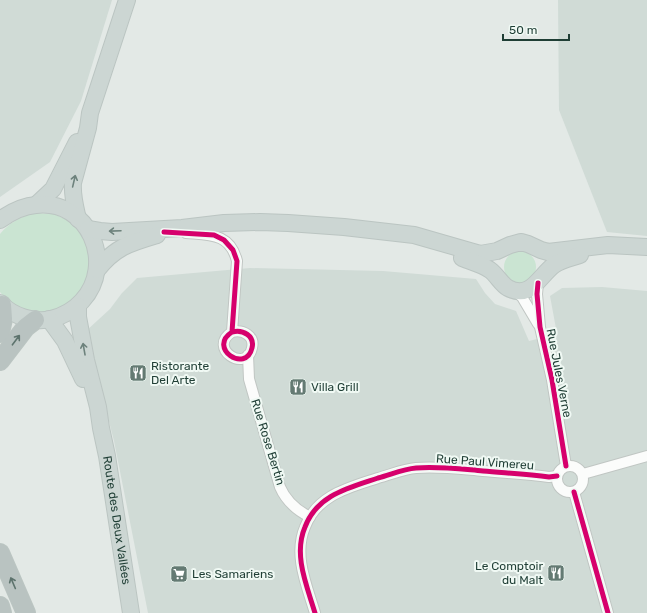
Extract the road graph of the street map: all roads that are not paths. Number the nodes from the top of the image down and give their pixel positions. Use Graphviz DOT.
graph roads {
  1 [pos="127,0"];
  2 [pos="90,113"];
  3 [pos="37,204"];
  4 [pos="0,220"];
  5 [pos="83,224"];
  6 [pos="182,228"];
  7 [pos="164,232"];
  8 [pos="389,232"];
  9 [pos="534,247"];
  10 [pos="647,247"];
  11 [pos="504,249"];
  12 [pos="647,256"];
  13 [pos="97,270"];
  14 [pos="499,279"];
  15 [pos="540,279"];
  16 [pos="514,290"];
  17 [pos="1,304"];
  18 [pos="78,306"];
  19 [pos="42,320"];
  20 [pos="540,327"];
  21 [pos="232,332"];
  22 [pos="0,333"];
  23 [pos="248,355"];
  24 [pos="236,359"];
  25 [pos="0,361"];
  26 [pos="249,379"];
  27 [pos="101,428"];
  28 [pos="647,456"];
  29 [pos="566,466"];
  30 [pos="583,474"];
  31 [pos="557,476"];
  32 [pos="574,492"];
  33 [pos="310,517"];
  34 [pos="0,553"];
  35 [pos="0,606"];
  36 [pos="2,613"];
  37 [pos="26,613"];
  38 [pos="131,613"];
  39 [pos="315,613"];
  40 [pos="608,613"];
  1 -- 2 [label="main road"];
  2 -- 3 [label="main road"];
  5 -- 2 [label="main road, one-way"];
  3 -- 4 [label="main road"];
  3 -- 5 [label="main road"];
  6 -- 5 [label="main road, one-way"];
  5 -- 13 [label="main road"];
  6 -- 7 [label="main road"];
  6 -- 8 [label="main road"];
  7 -- 13 [label="main road"];
  7 -- 21 [label="street"];
  8 -- 11 [label="main road"];
  8 -- 14 [label="main road"];
  9 -- 10 [label="main road"];
  9 -- 11 [label="main road"];
  9 -- 15 [label="main road"];
  11 -- 14 [label="main road"];
  12 -- 15 [label="main road"];
  13 -- 18 [label="main road"];
  14 -- 16 [label="main road"];
  15 -- 16 [label="main road"];
  15 -- 20 [label="street, Rue Jules Verne"];
  16 -- 20 [label="street, Rue Jules Verne"];
  17 -- 19 [label="main road"];
  17 -- 22 [label="highway"];
  18 -- 19 [label="main road"];
  27 -- 18 [label="main road, Route des Deux Vallées, one-way"];
  25 -- 19 [label="highway, one-way"];
  19 -- 27 [label="main road, Route des Deux Vallées"];
  20 -- 29 [label="street, Rue Jules Verne"];
  21 -- 23 [label="street"];
  21 -- 24 [label="street"];
  23 -- 24 [label="street"];
  23 -- 26 [label="street, Rue Rose Bertin"];
  24 -- 26 [label="street, Rue Rose Bertin"];
  26 -- 33 [label="street, Rue Rose Bertin"];
  27 -- 38 [label="main road, Route des Deux Vallées"];
  28 -- 30 [label="street"];
  29 -- 30 [label="street"];
  29 -- 31 [label="street"];
  30 -- 32 [label="street"];
  31 -- 32 [label="street"];
  31 -- 33 [label="street, Rue Paul Vimereu"];
  32 -- 40 [label="street"];
  33 -- 39 [label="street, Rue Paul Vimereu"];
  37 -- 34 [label="highway, one-way"];
  35 -- 36 [label="highway"];
}
